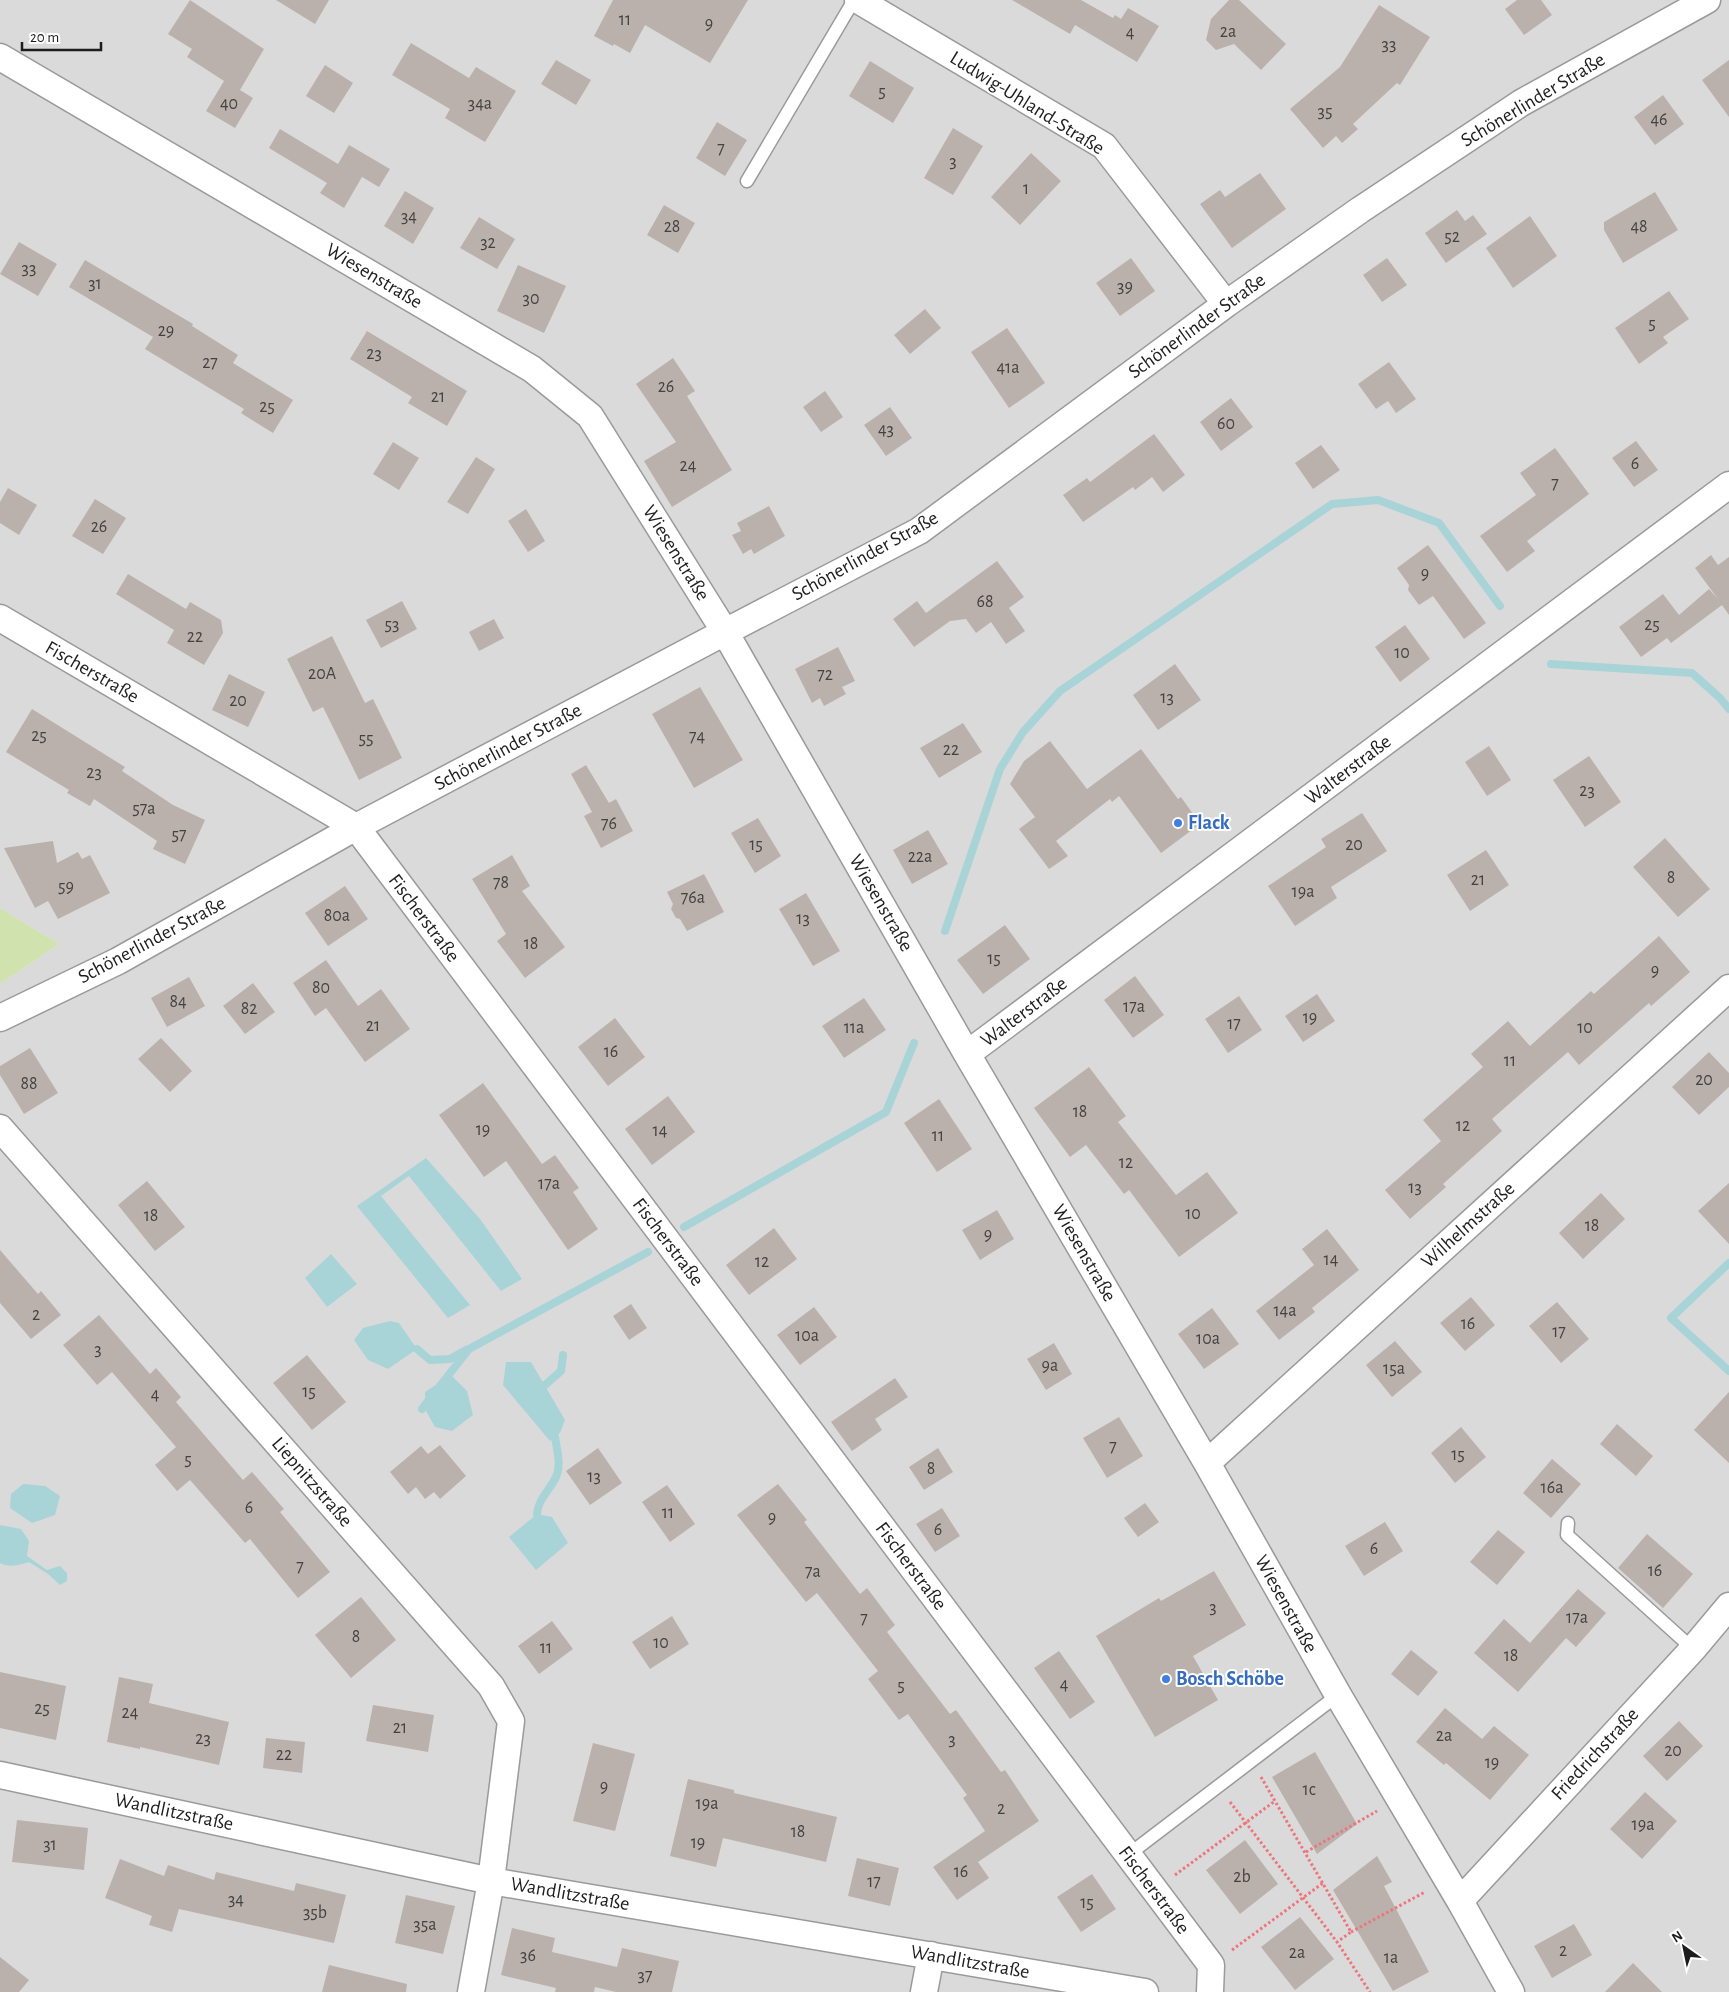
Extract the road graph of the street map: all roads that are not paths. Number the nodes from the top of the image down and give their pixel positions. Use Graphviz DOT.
graph roads {
  1 [pos="856,0"];
  2 [pos="1707,0"];
  3 [pos="0,57"];
  4 [pos="747,181"];
  5 [pos="1226,304"];
  6 [pos="1729,485"];
  7 [pos="0,618"];
  8 [pos="725,632"];
  9 [pos="356,827"];
  10 [pos="1729,988"];
  11 [pos="0,1018"];
  12 [pos="968,1054"];
  13 [pos="0,1128"];
  14 [pos="1207,1463"];
  15 [pos="1568,1523"];
  16 [pos="1729,1606"];
  17 [pos="1693,1649"];
  18 [pos="1338,1695"];
  19 [pos="0,1775"];
  20 [pos="1128,1855"];
  21 [pos="491,1881"];
  22 [pos="1454,1891"];
  23 [pos="931,1955"];
  24 [pos="471,1992"];
  25 [pos="924,1992"];
  26 [pos="1145,1992"];
  27 [pos="1210,1992"];
  28 [pos="1511,1992"];
  1 -- 4 [label="lane"];
  1 -- 5 [label="street, Ludwig-Uhland-Straße"];
  2 -- 5 [label="street, Schönerlinder Straße"];
  3 -- 8 [label="street, Wiesenstraße"];
  5 -- 8 [label="street, Schönerlinder Straße"];
  6 -- 12 [label="street, Walterstraße"];
  7 -- 9 [label="street, Fischerstraße"];
  8 -- 9 [label="street, Schönerlinder Straße"];
  8 -- 12 [label="street, Wiesenstraße"];
  9 -- 11 [label="street, Schönerlinder Straße"];
  9 -- 20 [label="street, Fischerstraße"];
  10 -- 14 [label="street, Wilhelmstraße"];
  12 -- 14 [label="street, Wiesenstraße"];
  13 -- 21 [label="street, Liepnitzstraße"];
  14 -- 18 [label="street, Wiesenstraße"];
  15 -- 17 [label="lane"];
  16 -- 17 [label="street, Friedrichstraße"];
  17 -- 22 [label="street, Friedrichstraße"];
  18 -- 20 [label="lane"];
  18 -- 22 [label="street, Wiesenstraße"];
  19 -- 21 [label="street, Wandlitzstraße"];
  20 -- 27 [label="street, Fischerstraße"];
  21 -- 23 [label="street, Wandlitzstraße"];
  21 -- 24 [label="street, Liepnitzstraße"];
  22 -- 28 [label="street, Wiesenstraße"];
  23 -- 25 [label="street"];
  23 -- 26 [label="street, Wandlitzstraße"];
}
